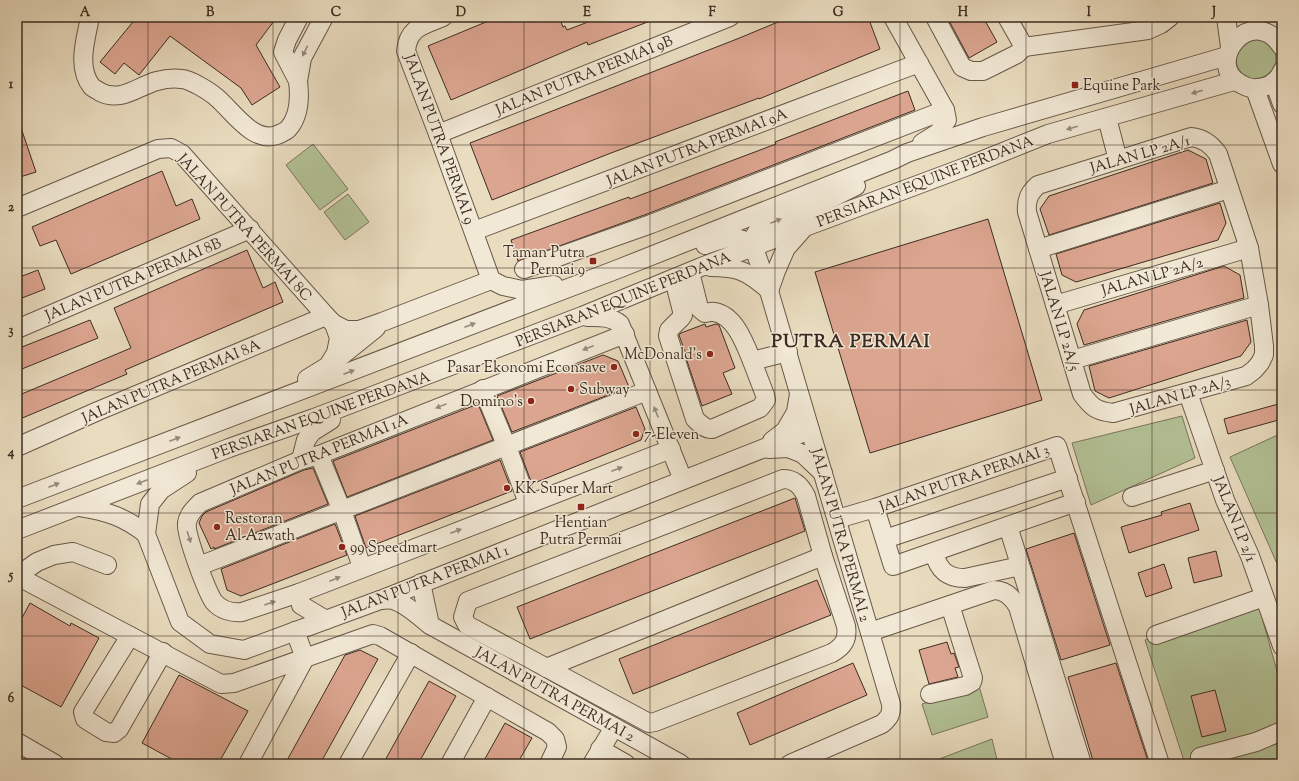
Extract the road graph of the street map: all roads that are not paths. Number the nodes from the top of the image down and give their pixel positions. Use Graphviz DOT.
graph roads {
  1 [pos="90,17"];
  2 [pos="299,17"];
  3 [pos="324,17"];
  4 [pos="443,17"];
  5 [pos="730,17"];
  6 [pos="893,17"];
  7 [pos="935,17"];
  8 [pos="1007,17"];
  9 [pos="1170,17"];
  10 [pos="1226,17"];
  11 [pos="1250,24"];
  12 [pos="1278,37"];
  13 [pos="1024,48"];
  14 [pos="1228,51"];
  15 [pos="919,63"];
  16 [pos="1278,77"];
  17 [pos="298,81"];
  18 [pos="1234,81"];
  19 [pos="1256,89"];
  20 [pos="1282,104"];
  21 [pos="945,110"];
  22 [pos="1107,118"];
  23 [pos="983,127"];
  24 [pos="438,134"];
  25 [pos="900,157"];
  26 [pos="1118,160"];
  27 [pos="1282,164"];
  28 [pos="1229,189"];
  29 [pos="17,208"];
  30 [pos="1027,212"];
  31 [pos="805,227"];
  32 [pos="250,229"];
  33 [pos="474,231"];
  34 [pos="754,248"];
  35 [pos="1249,248"];
  36 [pos="1038,249"];
  37 [pos="524,269"];
  38 [pos="618,269"];
  39 [pos="688,273"];
  40 [pos="491,280"];
  41 [pos="581,283"];
  42 [pos="770,291"];
  43 [pos="1055,305"];
  44 [pos="1259,305"];
  45 [pos="582,316"];
  46 [pos="330,320"];
  47 [pos="382,322"];
  48 [pos="17,328"];
  49 [pos="624,334"];
  50 [pos="788,352"];
  51 [pos="1072,360"];
  52 [pos="752,361"];
  53 [pos="328,366"];
  54 [pos="1246,376"];
  55 [pos="483,389"];
  56 [pos="647,391"];
  57 [pos="800,393"];
  58 [pos="1188,393"];
  59 [pos="350,405"];
  60 [pos="260,406"];
  61 [pos="1113,413"];
  62 [pos="810,430"];
  63 [pos="17,447"];
  64 [pos="507,447"];
  65 [pos="229,448"];
  66 [pos="671,448"];
  67 [pos="761,450"];
  68 [pos="318,455"];
  69 [pos="300,460"];
  70 [pos="1214,470"];
  71 [pos="823,474"];
  72 [pos="1068,478"];
  73 [pos="682,480"];
  74 [pos="1132,497"];
  75 [pos="17,499"];
  76 [pos="1076,502"];
  77 [pos="528,503"];
  78 [pos="79,507"];
  79 [pos="875,508"];
  80 [pos="342,511"];
  81 [pos="837,519"];
  82 [pos="1008,526"];
  83 [pos="17,530"];
  84 [pos="146,534"];
  85 [pos="885,539"];
  86 [pos="934,552"];
  87 [pos="823,556"];
  88 [pos="106,565"];
  89 [pos="199,566"];
  90 [pos="1020,566"];
  91 [pos="362,567"];
  92 [pos="17,576"];
  93 [pos="421,583"];
  94 [pos="299,593"];
  95 [pos="1264,597"];
  96 [pos="380,600"];
  97 [pos="950,605"];
  98 [pos="326,620"];
  99 [pos="430,624"];
  100 [pos="295,631"];
  101 [pos="870,632"];
  102 [pos="1156,635"];
  103 [pos="130,636"];
  104 [pos="1282,646"];
  105 [pos="163,652"];
  106 [pos="410,653"];
  107 [pos="305,658"];
  108 [pos="546,668"];
  109 [pos="930,694"];
  110 [pos="487,696"];
  111 [pos="603,698"];
  112 [pos="592,715"];
  113 [pos="614,727"];
  114 [pos="1282,731"];
  115 [pos="17,742"];
  116 [pos="598,753"];
  117 [pos="1200,757"];
  118 [pos="55,764"];
  119 [pos="248,764"];
  120 [pos="348,764"];
  121 [pos="450,764"];
  122 [pos="549,764"];
  123 [pos="626,764"];
  124 [pos="681,764"];
  125 [pos="790,764"];
  126 [pos="1065,764"];
  127 [pos="1082,764"];
  128 [pos="1160,764"];
  1 -- 17 [label="street"];
  2 -- 17 [label="street"];
  3 -- 17 [label="street, one-way"];
  4 -- 24 [label="street, JALAN PUTRA PERMAI 9"];
  5 -- 24 [label="street, JALAN PUTRA PERMAI 9B"];
  6 -- 15 [label="street"];
  7 -- 13 [label="street"];
  8 -- 13 [label="street"];
  9 -- 13 [label="street"];
  10 -- 14 [label="street"];
  11 -- 12 [label="street"];
  11 -- 14 [label="street"];
  14 -- 18 [label="street"];
  14 -- 23 [label="street, PERSIARAN EQUINE PERDANA"];
  15 -- 21 [label="street"];
  15 -- 33 [label="street, JALAN PUTRA PERMAI 9A"];
  16 -- 19 [label="street"];
  16 -- 20 [label="street"];
  18 -- 19 [label="street"];
  18 -- 22 [label="street, PERSIARAN EQUINE PERDANA, one-way"];
  19 -- 27 [label="street"];
  21 -- 23 [label="street"];
  21 -- 25 [label="street"];
  21 -- 37 [label="street"];
  22 -- 26 [label="street"];
  22 -- 31 [label="street, PERSIARAN EQUINE PERDANA, one-way"];
  23 -- 25 [label="street, PERSIARAN EQUINE PERDANA"];
  24 -- 33 [label="street, JALAN PUTRA PERMAI 9"];
  34 -- 25 [label="street, one-way"];
  25 -- 38 [label="street, PERSIARAN EQUINE PERDANA"];
  26 -- 28 [label="street, JALAN LP 2A/1"];
  26 -- 30 [label="street, JALAN LP 2A/1"];
  28 -- 35 [label="street, JALAN LP 2A/1"];
  28 -- 36 [label="street"];
  29 -- 32 [label="street, JALAN PUTRA PERMAI 8C"];
  30 -- 36 [label="street, JALAN LP 2A/5"];
  31 -- 34 [label="street, PERSIARAN EQUINE PERDANA"];
  31 -- 42 [label="street"];
  32 -- 46 [label="street, JALAN PUTRA PERMAI 8C"];
  32 -- 48 [label="street, JALAN PUTRA PERMAI 8B"];
  33 -- 40 [label="street, JALAN PUTRA PERMAI 9"];
  34 -- 38 [label="street"];
  34 -- 39 [label="street, PERSIARAN EQUINE PERDANA"];
  34 -- 42 [label="street, JALAN PUTRA PERMAI 2"];
  35 -- 43 [label="street, JALAN LP 2A/2"];
  35 -- 44 [label="street, JALAN LP 2A/1"];
  36 -- 43 [label="street, JALAN LP 2A/5"];
  38 -- 41 [label="street, PERSIARAN EQUINE PERDANA"];
  39 -- 42 [label="street"];
  39 -- 45 [label="street, PERSIARAN EQUINE PERDANA"];
  39 -- 52 [label="street"];
  39 -- 52 [label="street"];
  40 -- 41 [label="street"];
  40 -- 47 [label="street"];
  60 -- 41 [label="street, PERSIARAN EQUINE PERDANA, one-way"];
  42 -- 50 [label="street, JALAN PUTRA PERMAI 2"];
  43 -- 51 [label="street, JALAN LP 2A/5"];
  44 -- 51 [label="street"];
  44 -- 54 [label="street, JALAN LP 2A/1"];
  45 -- 49 [label="street"];
  45 -- 59 [label="street, PERSIARAN EQUINE PERDANA"];
  46 -- 47 [label="street"];
  46 -- 53 [label="street"];
  46 -- 63 [label="street, JALAN PUTRA PERMAI 8A"];
  47 -- 53 [label="street"];
  49 -- 55 [label="street, JALAN PUTRA PERMAI 1A, one-way"];
  49 -- 56 [label="street"];
  50 -- 52 [label="street"];
  50 -- 57 [label="street, JALAN PUTRA PERMAI 2"];
  51 -- 61 [label="street, JALAN LP 2A/5"];
  53 -- 60 [label="street"];
  54 -- 58 [label="street, JALAN LP 2A/3"];
  55 -- 64 [label="street"];
  55 -- 68 [label="street, JALAN PUTRA PERMAI 1A, one-way"];
  56 -- 64 [label="street"];
  66 -- 56 [label="street, one-way"];
  57 -- 62 [label="street, JALAN PUTRA PERMAI 2"];
  57 -- 67 [label="street, JALAN PUTRA PERMAI 1"];
  58 -- 61 [label="street, JALAN LP 2A/3"];
  58 -- 70 [label="street, JALAN LP 2/1"];
  59 -- 65 [label="street, PERSIARAN EQUINE PERDANA"];
  59 -- 69 [label="street"];
  75 -- 60 [label="street, PERSIARAN EQUINE PERDANA, one-way"];
  62 -- 67 [label="street, JALAN PUTRA PERMAI 1"];
  62 -- 71 [label="street, JALAN PUTRA PERMAI 2"];
  64 -- 77 [label="street"];
  64 -- 80 [label="street"];
  65 -- 78 [label="street, PERSIARAN EQUINE PERDANA, one-way"];
  65 -- 84 [label="street, JALAN PUTRA PERMAI 1"];
  66 -- 73 [label="street"];
  77 -- 66 [label="street, JALAN PUTRA PERMAI 1A, one-way"];
  67 -- 71 [label="street, JALAN PUTRA PERMAI 1"];
  67 -- 73 [label="street, JALAN PUTRA PERMAI 1"];
  68 -- 69 [label="street, JALAN PUTRA PERMAI 1A"];
  68 -- 80 [label="street"];
  69 -- 89 [label="street, JALAN PUTRA PERMAI 1A, one-way"];
  70 -- 74 [label="street"];
  70 -- 95 [label="street, JALAN LP 2/1"];
  71 -- 81 [label="street, JALAN PUTRA PERMAI 2"];
  72 -- 76 [label="street, JALAN PUTRA PERMAI 3"];
  72 -- 79 [label="street, JALAN PUTRA PERMAI 3"];
  72 -- 85 [label="street"];
  73 -- 93 [label="street, JALAN PUTRA PERMAI 1"];
  76 -- 82 [label="street"];
  76 -- 128 [label="street, JALAN PUTRA PERMAI 3"];
  91 -- 77 [label="street, JALAN PUTRA PERMAI 1A, one-way"];
  78 -- 83 [label="street, PERSIARAN EQUINE PERDANA"];
  78 -- 84 [label="street"];
  79 -- 81 [label="street, JALAN PUTRA PERMAI 3"];
  79 -- 85 [label="street"];
  80 -- 89 [label="street"];
  80 -- 91 [label="street"];
  81 -- 101 [label="street, JALAN PUTRA PERMAI 2"];
  82 -- 86 [label="street"];
  82 -- 90 [label="street"];
  84 -- 100 [label="street, JALAN PUTRA PERMAI 1"];
  85 -- 86 [label="street"];
  86 -- 90 [label="street"];
  87 -- 108 [label="street"];
  87 -- 108 [label="street"];
  87 -- 111 [label="street"];
  88 -- 92 [label="street"];
  89 -- 94 [label="street, JALAN PUTRA PERMAI 1A, one-way"];
  90 -- 127 [label="street"];
  94 -- 91 [label="street, JALAN PUTRA PERMAI 1A, one-way"];
  92 -- 103 [label="street"];
  93 -- 96 [label="street, JALAN PUTRA PERMAI 1"];
  93 -- 99 [label="street"];
  94 -- 98 [label="street"];
  95 -- 102 [label="street"];
  95 -- 104 [label="street, JALAN LP 2/1"];
  96 -- 98 [label="street, JALAN PUTRA PERMAI 1"];
  96 -- 99 [label="street, JALAN PUTRA PERMAI 2"];
  97 -- 101 [label="street"];
  97 -- 109 [label="street"];
  97 -- 126 [label="street"];
  98 -- 100 [label="street, JALAN PUTRA PERMAI 1"];
  99 -- 112 [label="street, JALAN PUTRA PERMAI 2"];
  100 -- 107 [label="street"];
  101 -- 125 [label="street, JALAN PUTRA PERMAI 2"];
  103 -- 105 [label="street"];
  103 -- 105 [label="street"];
  105 -- 107 [label="street"];
  106 -- 107 [label="street"];
  106 -- 110 [label="street"];
  106 -- 120 [label="street"];
  107 -- 119 [label="street"];
  108 -- 111 [label="street"];
  110 -- 121 [label="street"];
  110 -- 122 [label="street"];
  111 -- 112 [label="street"];
  112 -- 113 [label="street, JALAN PUTRA PERMAI 2"];
  113 -- 116 [label="street"];
  113 -- 124 [label="street, JALAN PUTRA PERMAI 2"];
  114 -- 117 [label="street"];
  115 -- 118 [label="street"];
  116 -- 123 [label="street"];
}
